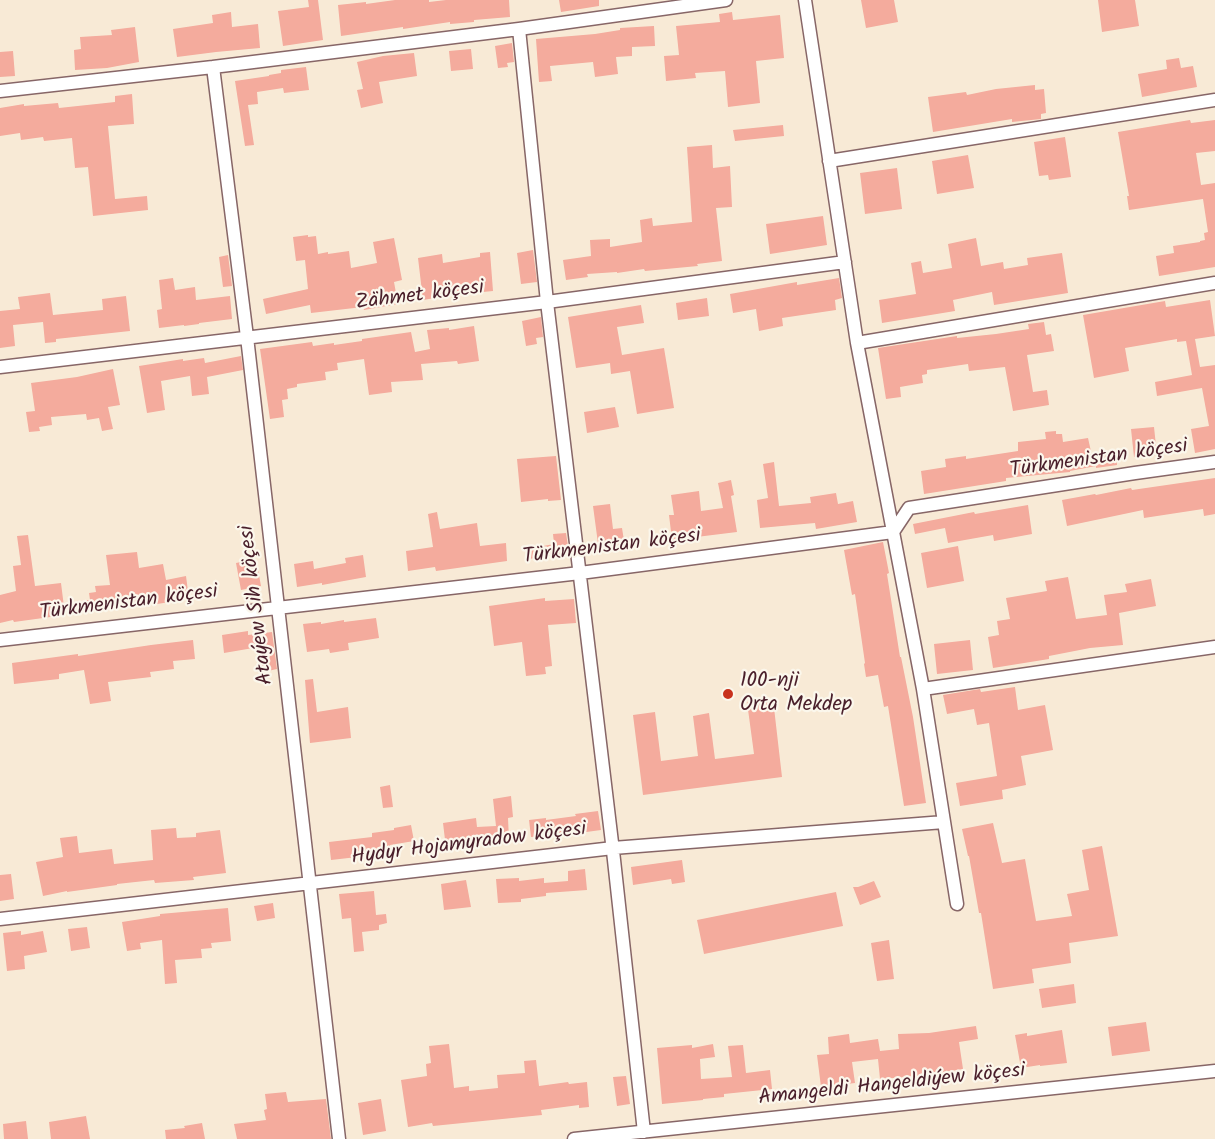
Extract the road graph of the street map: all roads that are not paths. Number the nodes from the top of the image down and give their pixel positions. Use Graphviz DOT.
graph roads {
  1 [pos="726,0"];
  2 [pos="805,0"];
  3 [pos="519,29"];
  4 [pos="213,67"];
  5 [pos="0,91"];
  6 [pos="1215,100"];
  7 [pos="829,160"];
  8 [pos="845,262"];
  9 [pos="1215,283"];
  10 [pos="548,302"];
  11 [pos="247,337"];
  12 [pos="857,343"];
  13 [pos="0,367"];
  14 [pos="1215,462"];
  15 [pos="893,532"];
  16 [pos="580,573"];
  17 [pos="278,606"];
  18 [pos="0,639"];
  19 [pos="1215,647"];
  20 [pos="923,689"];
  21 [pos="944,822"];
  22 [pos="613,848"];
  23 [pos="309,883"];
  24 [pos="957,904"];
  25 [pos="0,919"];
  26 [pos="1215,1071"];
  27 [pos="644,1132"];
  28 [pos="339,1139"];
  29 [pos="574,1139"];
  1 -- 3 [label="street"];
  2 -- 7 [label="street"];
  3 -- 4 [label="street"];
  3 -- 10 [label="street"];
  4 -- 5 [label="street"];
  4 -- 11 [label="street, Ataýew Sih köçesi"];
  6 -- 7 [label="street"];
  7 -- 8 [label="street"];
  8 -- 10 [label="street, Zähmet köçesi"];
  8 -- 12 [label="street"];
  9 -- 12 [label="street"];
  10 -- 11 [label="street, Zähmet köçesi"];
  10 -- 16 [label="street"];
  11 -- 13 [label="street, Zähmet köçesi"];
  11 -- 17 [label="street, Ataýew Sih köçesi"];
  12 -- 15 [label="street"];
  14 -- 15 [label="street, Türkmenistan köçesi"];
  15 -- 16 [label="street, Türkmenistan köçesi"];
  15 -- 20 [label="street"];
  16 -- 17 [label="street, Türkmenistan köçesi"];
  16 -- 22 [label="street"];
  17 -- 18 [label="street, Türkmenistan köçesi"];
  17 -- 23 [label="street, Ataýew Sih köçesi"];
  19 -- 20 [label="street"];
  20 -- 21 [label="street"];
  21 -- 22 [label="street, Hydyr Hojamyradow köçesi"];
  21 -- 24 [label="street"];
  22 -- 23 [label="street, Hydyr Hojamyradow köçesi"];
  22 -- 27 [label="street"];
  23 -- 25 [label="street, Hydyr Hojamyradow köçesi"];
  23 -- 28 [label="street, Ataýew Sih köçesi"];
  26 -- 27 [label="street, Amangeldi Hangeldiýew köçesi"];
  27 -- 29 [label="street, Amangeldi Hangeldiýew köçesi"];
}
